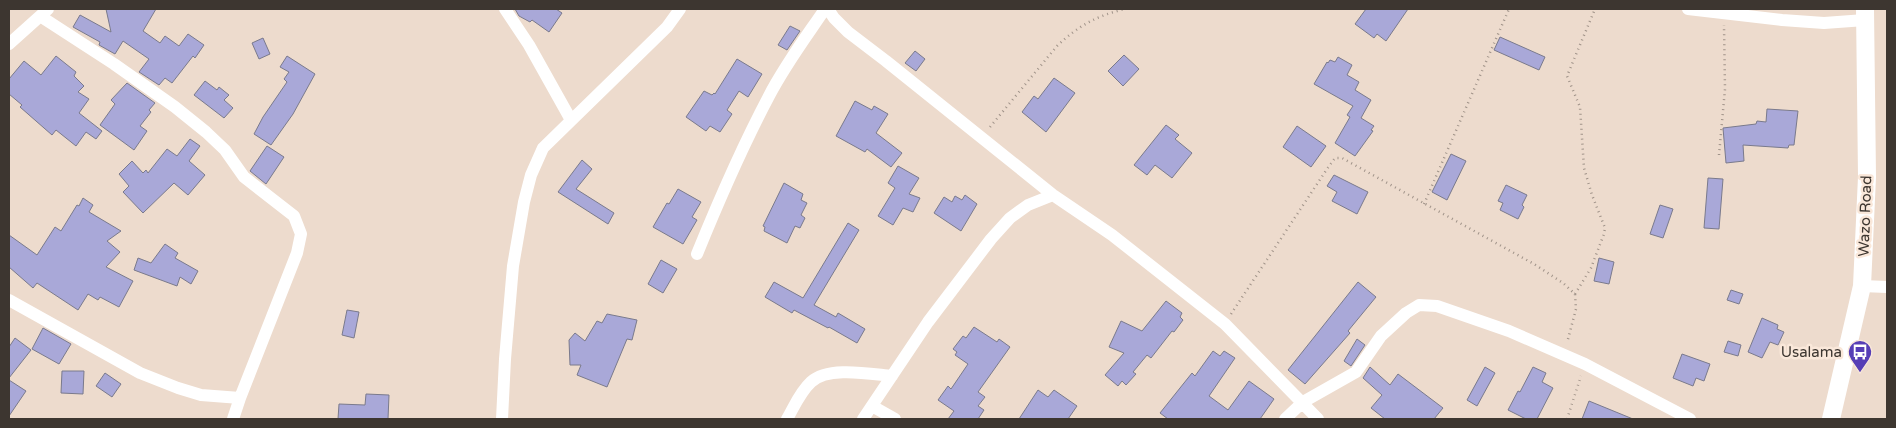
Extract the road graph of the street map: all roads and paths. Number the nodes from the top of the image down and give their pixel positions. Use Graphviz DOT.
graph roads {
  1 [pos="505,9"];
  2 [pos="680,9"];
  3 [pos="827,9"];
  4 [pos="1124,9"];
  5 [pos="1509,9"];
  6 [pos="1595,9"];
  7 [pos="1688,9"];
  8 [pos="44,13"];
  9 [pos="1724,14"];
  10 [pos="1865,14"];
  11 [pos="9,44"];
  12 [pos="571,120"];
  13 [pos="981,137"];
  14 [pos="1719,156"];
  15 [pos="1053,195"];
  16 [pos="1424,204"];
  17 [pos="698,254"];
  18 [pos="1862,286"];
  19 [pos="1887,287"];
  20 [pos="1575,294"];
  21 [pos="9,300"];
  22 [pos="1225,324"];
  23 [pos="1563,355"];
  24 [pos="1585,364"];
  25 [pos="892,376"];
  26 [pos="240,398"];
  27 [pos="1303,402"];
  28 [pos="872,406"];
  29 [pos="234,419"];
  30 [pos="502,419"];
  31 [pos="788,419"];
  32 [pos="863,419"];
  33 [pos="895,419"];
  34 [pos="1285,419"];
  35 [pos="1318,419"];
  36 [pos="1567,419"];
  37 [pos="1690,419"];
  38 [pos="1831,419"];
  1 -- 12 [label="street"];
  2 -- 12 [label="street"];
  3 -- 13 [label="street"];
  3 -- 17 [label="street"];
  4 -- 13 [label="path"];
  5 -- 16 [label="path"];
  6 -- 20 [label="path"];
  7 -- 9 [label="street"];
  8 -- 11 [label="street"];
  8 -- 26 [label="street"];
  9 -- 10 [label="street"];
  9 -- 14 [label="path"];
  10 -- 18 [label="main road, Wazo Road"];
  12 -- 30 [label="street"];
  13 -- 15 [label="street"];
  15 -- 22 [label="street"];
  15 -- 25 [label="street"];
  16 -- 20 [label="path"];
  16 -- 22 [label="path"];
  18 -- 19 [label="street"];
  18 -- 38 [label="main road, Wazo Road"];
  20 -- 23 [label="path"];
  21 -- 26 [label="street"];
  22 -- 27 [label="street"];
  23 -- 24 [label="street"];
  23 -- 27 [label="street"];
  24 -- 36 [label="path"];
  24 -- 37 [label="street"];
  25 -- 28 [label="street"];
  25 -- 31 [label="street"];
  26 -- 29 [label="street"];
  27 -- 34 [label="street"];
  27 -- 35 [label="street"];
  28 -- 32 [label="street"];
  28 -- 33 [label="street"];
}
